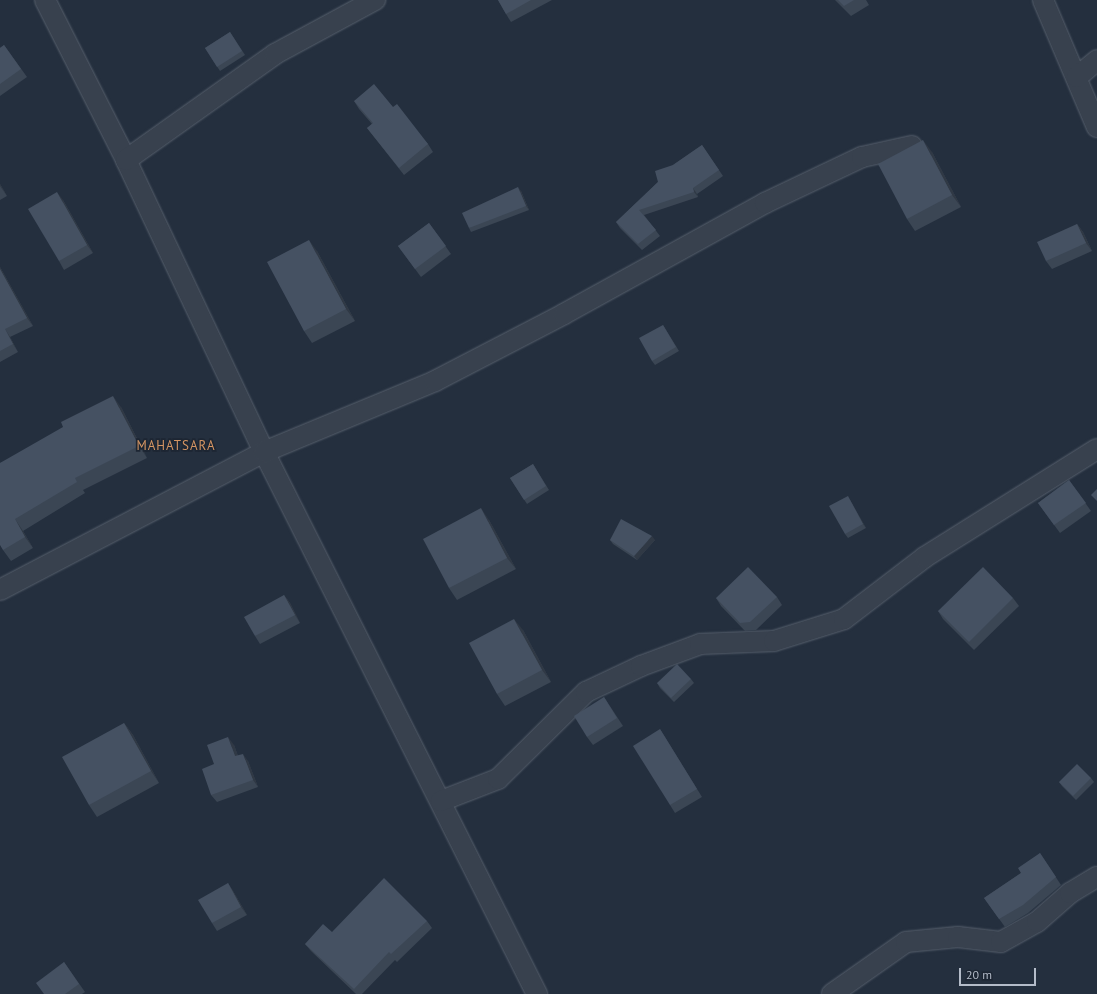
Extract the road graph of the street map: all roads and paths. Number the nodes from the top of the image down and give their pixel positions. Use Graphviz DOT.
graph roads {
  1 [pos="45,0"];
  2 [pos="375,0"];
  3 [pos="1043,0"];
  4 [pos="1097,60"];
  5 [pos="1077,77"];
  6 [pos="1097,127"];
  7 [pos="912,146"];
  8 [pos="126,160"];
  9 [pos="1097,449"];
  10 [pos="264,452"];
  11 [pos="0,590"];
  12 [pos="441,801"];
  13 [pos="1097,877"];
  14 [pos="536,994"];
  15 [pos="832,994"];
  1 -- 8 [label="street"];
  2 -- 8 [label="street"];
  3 -- 5 [label="street"];
  4 -- 5 [label="street"];
  5 -- 6 [label="street"];
  7 -- 10 [label="street"];
  8 -- 10 [label="street"];
  9 -- 12 [label="street"];
  10 -- 11 [label="street"];
  10 -- 12 [label="street"];
  12 -- 14 [label="street"];
  13 -- 15 [label="street"];
}
